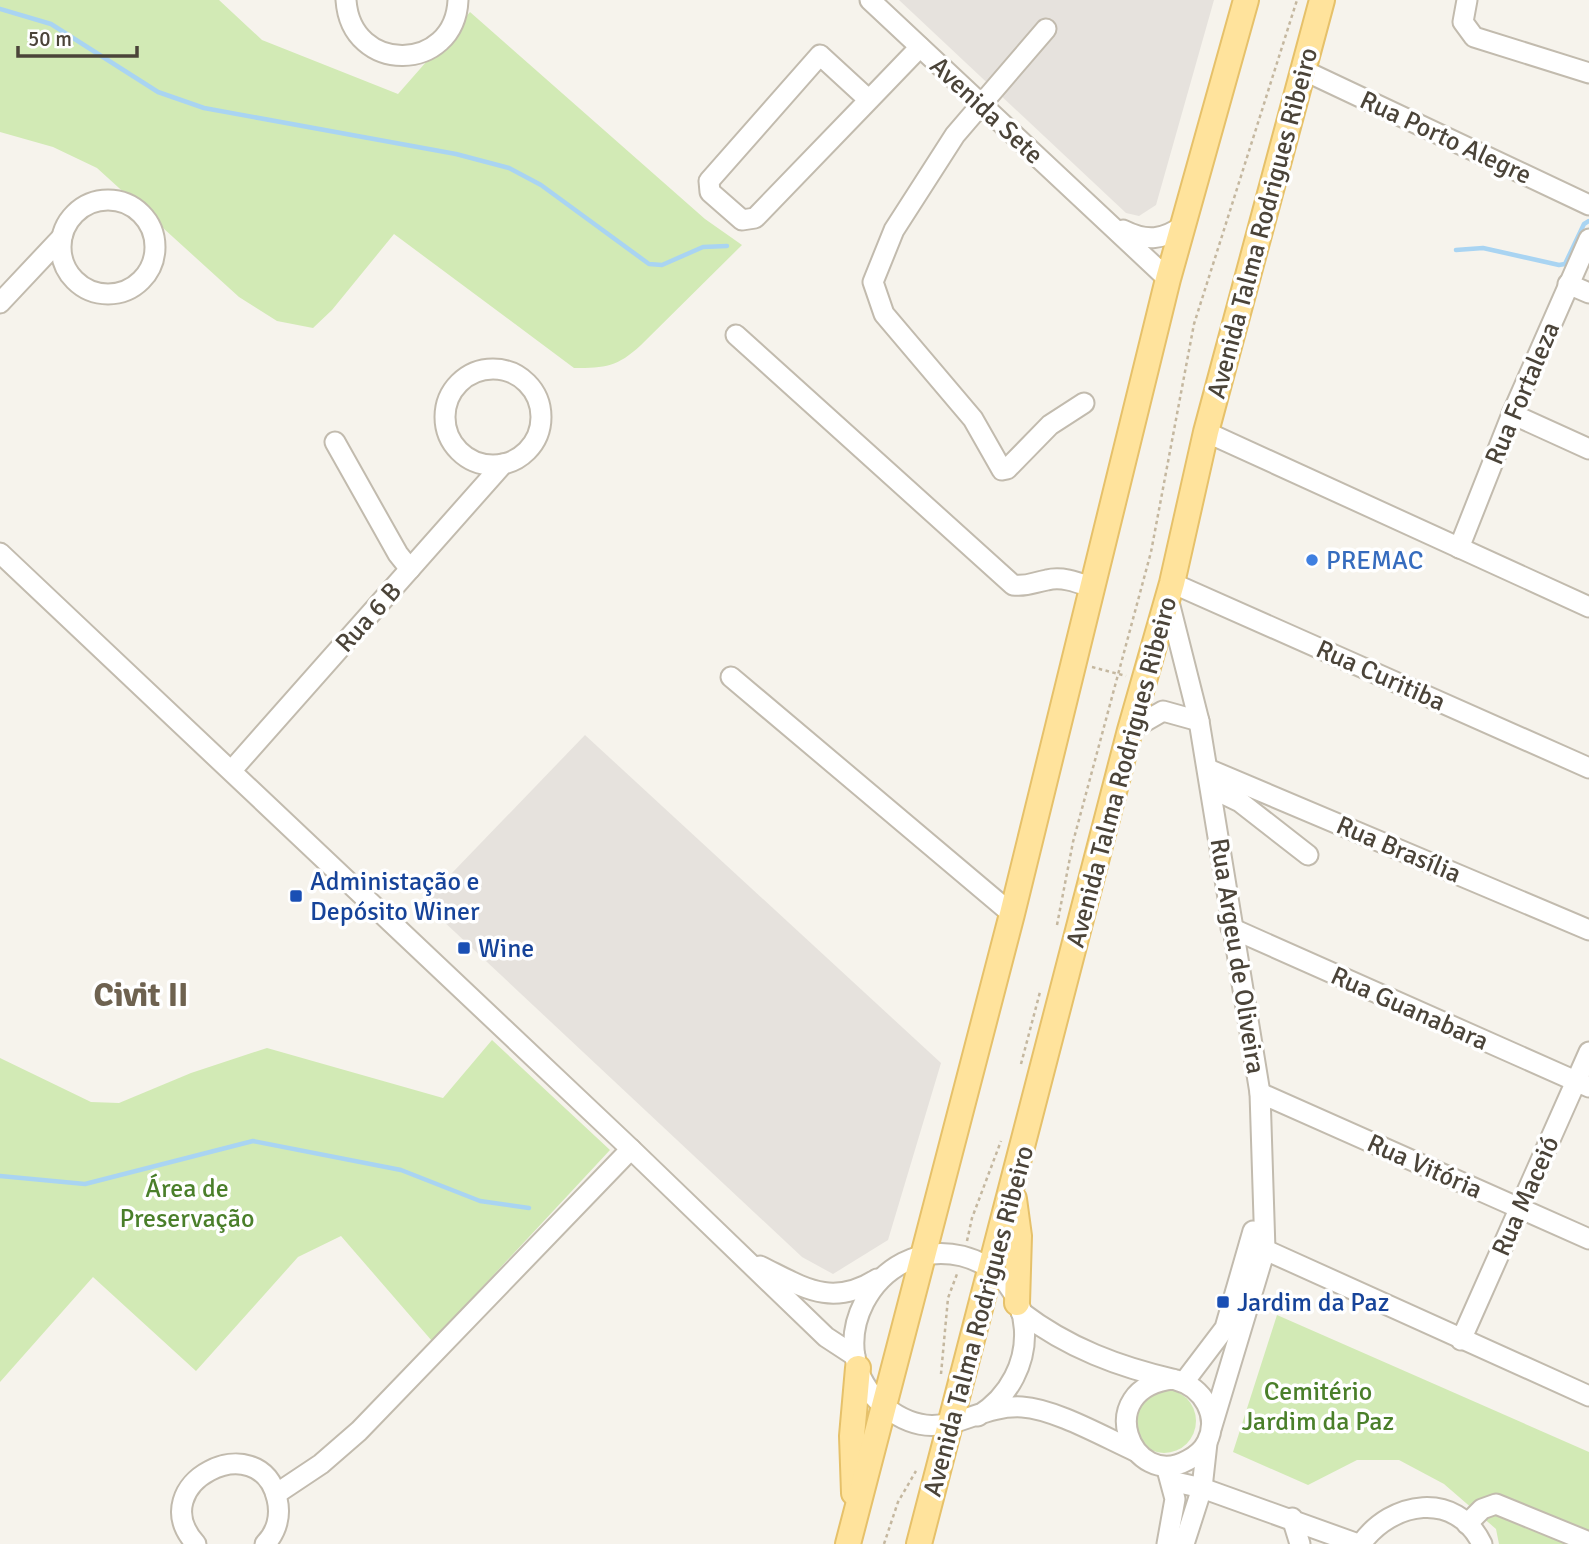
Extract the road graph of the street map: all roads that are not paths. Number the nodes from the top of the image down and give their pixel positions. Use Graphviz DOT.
graph roads {
  1 [pos="346,0"];
  2 [pos="458,0"];
  3 [pos="870,0"];
  4 [pos="1246,0"];
  5 [pos="1322,0"];
  6 [pos="1467,0"];
  7 [pos="1046,29"];
  8 [pos="920,47"];
  9 [pos="1303,70"];
  10 [pos="1589,73"];
  11 [pos="869,100"];
  12 [pos="982,104"];
  13 [pos="1589,205"];
  14 [pos="1104,219"];
  15 [pos="1184,225"];
  16 [pos="62,237"];
  17 [pos="1589,239"];
  18 [pos="1168,279"];
  19 [pos="1567,284"];
  20 [pos="1589,293"];
  21 [pos="0,303"];
  22 [pos="736,335"];
  23 [pos="1084,403"];
  24 [pos="1511,414"];
  25 [pos="1206,432"];
  26 [pos="335,442"];
  27 [pos="1589,449"];
  28 [pos="503,464"];
  29 [pos="1459,548"];
  30 [pos="0,553"];
  31 [pos="410,569"];
  32 [pos="1093,588"];
  33 [pos="1170,591"];
  34 [pos="1589,607"];
  35 [pos="732,677"];
  36 [pos="1199,721"];
  37 [pos="1130,730"];
  38 [pos="1589,768"];
  39 [pos="232,770"];
  40 [pos="1210,778"];
  41 [pos="1308,855"];
  42 [pos="1012,914"];
  43 [pos="1231,928"];
  44 [pos="1589,930"];
  45 [pos="1589,1052"];
  46 [pos="1583,1085"];
  47 [pos="1260,1093"];
  48 [pos="631,1149"];
  49 [pos="1013,1187"];
  50 [pos="1520,1208"];
  51 [pos="1589,1239"];
  52 [pos="1257,1246"];
  53 [pos="923,1255"];
  54 [pos="742,1257"];
  55 [pos="991,1270"];
  56 [pos="884,1274"];
  57 [pos="1019,1307"];
  58 [pos="1461,1340"];
  59 [pos="857,1362"];
  60 [pos="1179,1381"];
  61 [pos="1589,1396"];
  62 [pos="884,1406"];
  63 [pos="978,1416"];
  64 [pos="950,1425"];
  65 [pos="1210,1435"];
  66 [pos="1136,1451"];
  67 [pos="1168,1474"];
  68 [pos="1202,1488"];
  69 [pos="276,1494"];
  70 [pos="855,1518"];
  71 [pos="1292,1518"];
  72 [pos="1467,1524"];
  73 [pos="1589,1542"];
  74 [pos="196,1544"];
  75 [pos="265,1544"];
  76 [pos="848,1544"];
  77 [pos="919,1544"];
  78 [pos="1167,1544"];
  79 [pos="1184,1544"];
  80 [pos="1300,1544"];
  81 [pos="1360,1544"];
  82 [pos="1482,1544"];
  1 -- 2 [label="street"];
  3 -- 8 [label="street, Avenida Sete"];
  4 -- 15 [label="main road"];
  5 -- 9 [label="main road, Avenida Talma Rodrigues Ribeiro"];
  6 -- 10 [label="street"];
  7 -- 12 [label="street"];
  8 -- 11 [label="street"];
  8 -- 12 [label="street, Avenida Sete"];
  9 -- 13 [label="street, Rua Porto Alegre"];
  9 -- 25 [label="main road, Avenida Talma Rodrigues Ribeiro"];
  11 -- 11 [label="street"];
  12 -- 14 [label="street, Avenida Sete"];
  12 -- 23 [label="street"];
  14 -- 15 [label="street, Avenida Sete"];
  14 -- 18 [label="street, Avenida Sete"];
  15 -- 18 [label="main road"];
  16 -- 16 [label="street"];
  16 -- 21 [label="street"];
  17 -- 19 [label="street, Rua Fortaleza"];
  18 -- 32 [label="main road"];
  19 -- 20 [label="street"];
  19 -- 24 [label="street, Rua Fortaleza"];
  22 -- 32 [label="street"];
  24 -- 27 [label="street"];
  24 -- 29 [label="street, Rua Fortaleza"];
  25 -- 29 [label="street"];
  25 -- 33 [label="main road, Avenida Talma Rodrigues Ribeiro"];
  26 -- 31 [label="street"];
  28 -- 28 [label="street, Rua 6 B"];
  28 -- 31 [label="street, Rua 6 B"];
  29 -- 34 [label="street"];
  30 -- 39 [label="street"];
  31 -- 39 [label="street, Rua 6 B"];
  32 -- 42 [label="main road"];
  33 -- 36 [label="street, Rua Argeu de Oliveira"];
  33 -- 37 [label="main road, Avenida Talma Rodrigues Ribeiro"];
  33 -- 38 [label="street, Rua Curitiba"];
  35 -- 42 [label="street"];
  36 -- 37 [label="street"];
  36 -- 40 [label="street, Rua Argeu de Oliveira"];
  37 -- 49 [label="main road, Avenida Talma Rodrigues Ribeiro"];
  39 -- 48 [label="street"];
  40 -- 41 [label="street"];
  40 -- 43 [label="street, Rua Argeu de Oliveira"];
  40 -- 44 [label="street, Rua Brasília"];
  42 -- 53 [label="main road"];
  43 -- 46 [label="street, Rua Guanabara"];
  43 -- 47 [label="street, Rua Argeu de Oliveira"];
  45 -- 46 [label="street, Rua Maceió"];
  46 -- 50 [label="street, Rua Maceió"];
  47 -- 50 [label="street, Rua Vitória"];
  47 -- 52 [label="street, Rua Argeu de Oliveira"];
  48 -- 54 [label="street"];
  48 -- 69 [label="street"];
  49 -- 55 [label="main road, Avenida Talma Rodrigues Ribeiro"];
  49 -- 57 [label="main road"];
  50 -- 51 [label="street, Rua Vitória"];
  50 -- 58 [label="street, Rua Maceió"];
  52 -- 58 [label="street"];
  52 -- 60 [label="street"];
  52 -- 65 [label="street"];
  53 -- 55 [label="street"];
  53 -- 56 [label="street"];
  53 -- 62 [label="main road"];
  54 -- 56 [label="street"];
  54 -- 59 [label="street"];
  55 -- 57 [label="street"];
  55 -- 64 [label="main road, Avenida Talma Rodrigues Ribeiro"];
  56 -- 59 [label="street"];
  57 -- 60 [label="street"];
  57 -- 63 [label="street"];
  58 -- 61 [label="street"];
  59 -- 62 [label="street"];
  59 -- 70 [label="main road"];
  60 -- 65 [label="street"];
  60 -- 66 [label="street"];
  62 -- 64 [label="street"];
  62 -- 70 [label="main road"];
  63 -- 64 [label="street"];
  63 -- 66 [label="street"];
  64 -- 77 [label="main road, Avenida Talma Rodrigues Ribeiro"];
  65 -- 67 [label="street"];
  65 -- 68 [label="street"];
  66 -- 67 [label="street"];
  67 -- 68 [label="street"];
  67 -- 78 [label="street"];
  68 -- 71 [label="street"];
  68 -- 79 [label="street"];
  69 -- 74 [label="street"];
  69 -- 75 [label="street"];
  70 -- 76 [label="main road"];
  71 -- 80 [label="street"];
  71 -- 81 [label="street"];
  72 -- 73 [label="street"];
  72 -- 81 [label="street"];
  72 -- 82 [label="street"];
}
